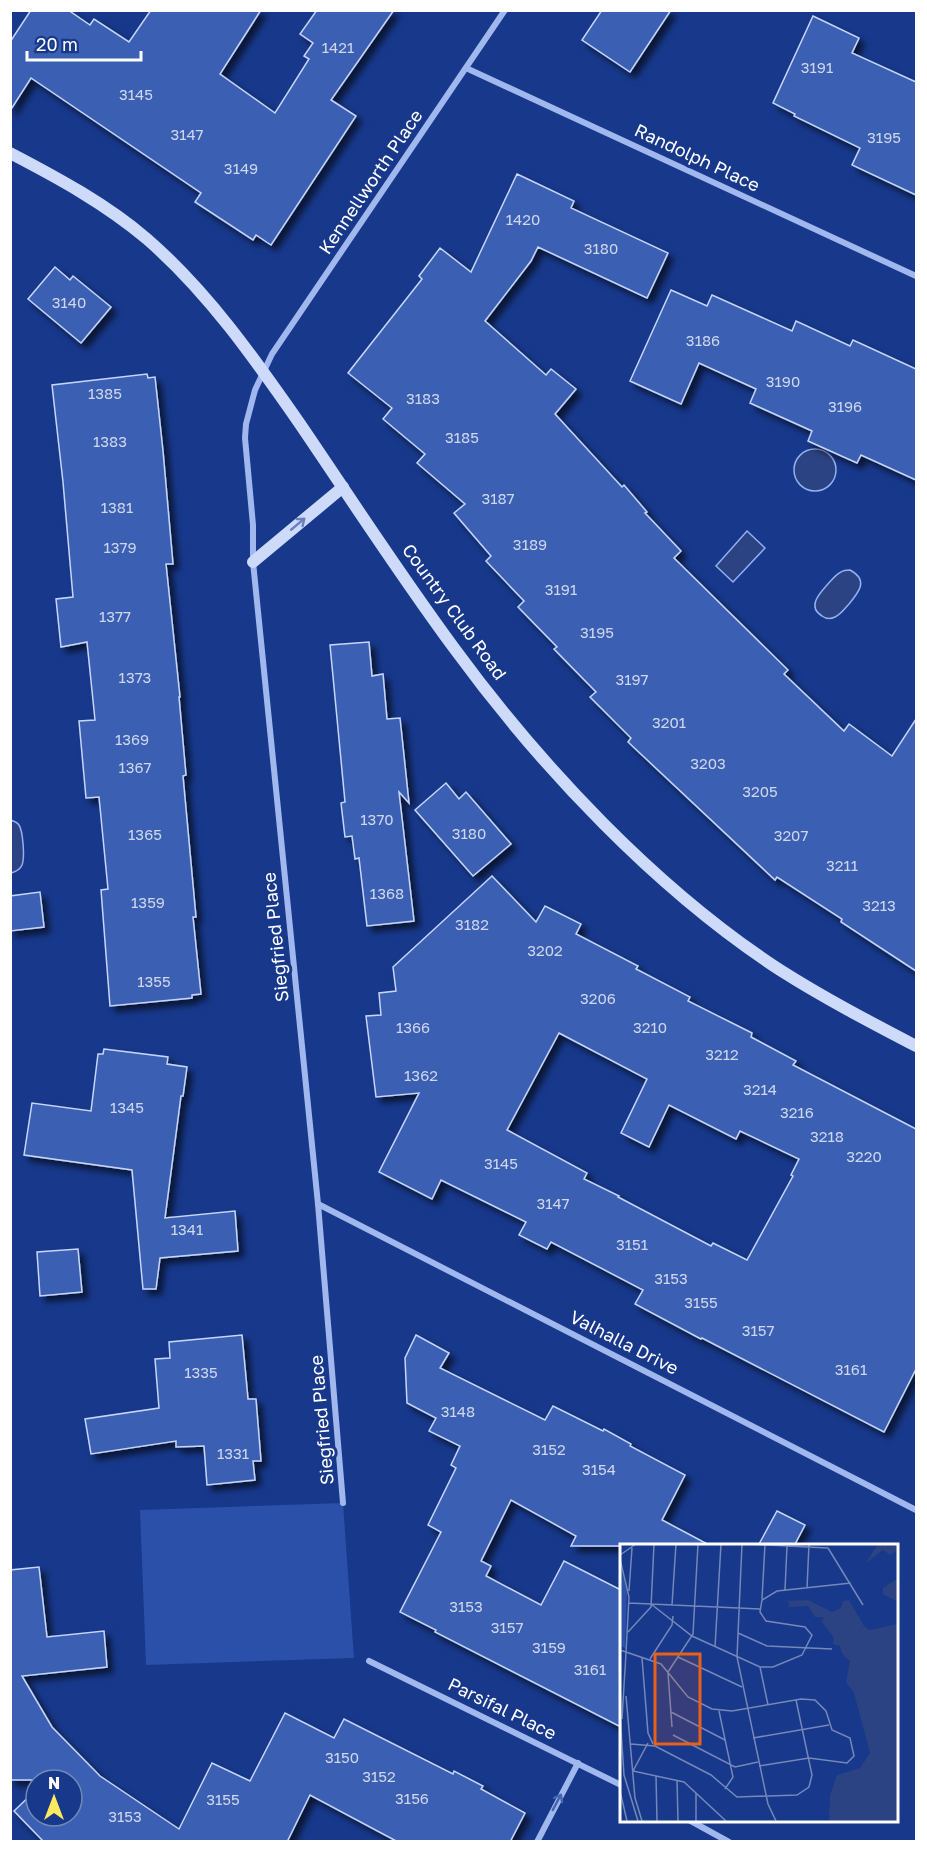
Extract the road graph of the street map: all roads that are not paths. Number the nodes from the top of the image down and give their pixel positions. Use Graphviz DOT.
graph roads {
  1 [pos="505,10"];
  2 [pos="466,68"];
  3 [pos="10,153"];
  4 [pos="916,276"];
  5 [pos="263,371"];
  6 [pos="343,487"];
  7 [pos="253,562"];
  8 [pos="916,1046"];
  9 [pos="318,1204"];
  10 [pos="343,1503"];
  11 [pos="916,1509"];
  12 [pos="369,1661"];
  13 [pos="578,1763"];
  14 [pos="620,1784"];
  15 [pos="691,1822"];
  16 [pos="537,1842"];
  17 [pos="729,1842"];
  1 -- 2 [label="street, Kennellworth Place"];
  2 -- 4 [label="street, Randolph Place"];
  2 -- 5 [label="street, Kennellworth Place"];
  3 -- 5 [label="street, Country Club Road"];
  5 -- 6 [label="street, Country Club Road"];
  5 -- 7 [label="street, Siegfried Place"];
  7 -- 6 [label="street, one-way"];
  6 -- 8 [label="street, Country Club Road"];
  7 -- 9 [label="street, Siegfried Place"];
  9 -- 10 [label="street, Siegfried Place"];
  9 -- 11 [label="street, Valhalla Drive"];
  12 -- 13 [label="street, Parsifal Place"];
  13 -- 14 [label="street, Parsifal Place"];
  16 -- 13 [label="street, one-way"];
  15 -- 17 [label="street"];
}
